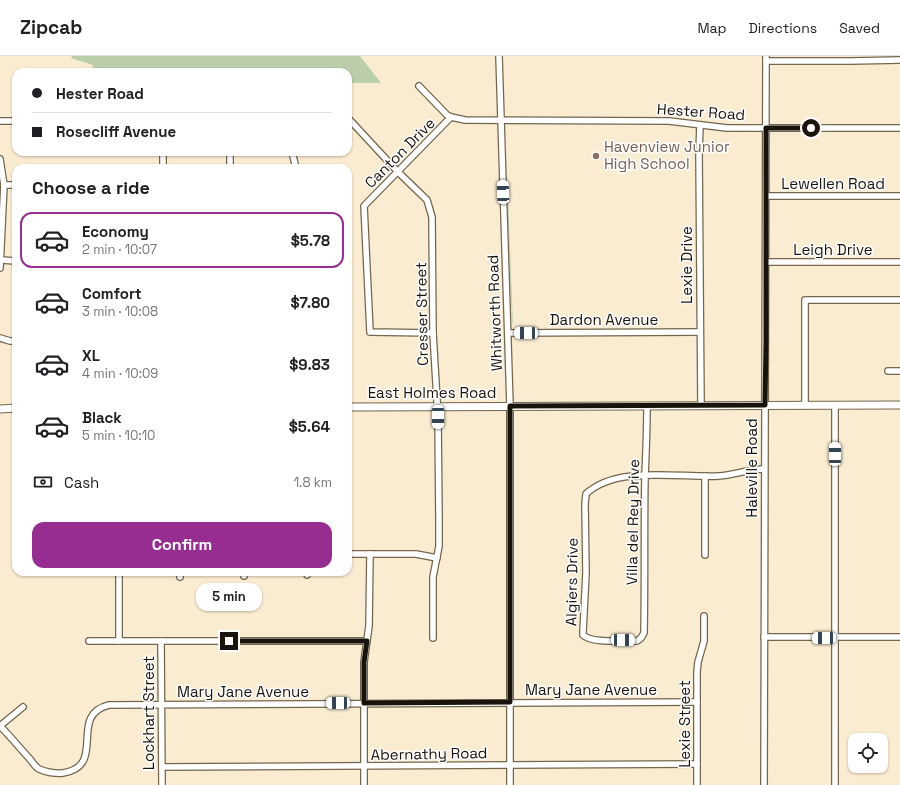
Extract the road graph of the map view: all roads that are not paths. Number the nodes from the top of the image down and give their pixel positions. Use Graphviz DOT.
graph roads {
  1 [pos="499,56"];
  2 [pos="766,58"];
  3 [pos="851,59"];
  4 [pos="900,60"];
  5 [pos="419,86"];
  6 [pos="451,117"];
  7 [pos="501,120"];
  8 [pos="0,121"];
  9 [pos="12,121"];
  10 [pos="352,122"];
  11 [pos="700,125"];
  12 [pos="766,128"];
  13 [pos="900,128"];
  14 [pos="0,159"];
  15 [pos="398,172"];
  16 [pos="4,185"];
  17 [pos="12,185"];
  18 [pos="766,196"];
  19 [pos="900,196"];
  20 [pos="1,260"];
  21 [pos="12,261"];
  22 [pos="766,262"];
  23 [pos="900,262"];
  24 [pos="0,268"];
  25 [pos="900,300"];
  26 [pos="699,332"];
  27 [pos="433,333"];
  28 [pos="508,333"];
  29 [pos="0,338"];
  30 [pos="12,341"];
  31 [pos="888,371"];
  32 [pos="900,371"];
  33 [pos="701,405"];
  34 [pos="765,405"];
  35 [pos="805,405"];
  36 [pos="835,405"];
  37 [pos="900,405"];
  38 [pos="437,406"];
  39 [pos="510,406"];
  40 [pos="647,406"];
  41 [pos="352,407"];
  42 [pos="0,408"];
  43 [pos="12,408"];
  44 [pos="764,469"];
  45 [pos="645,475"];
  46 [pos="705,476"];
  47 [pos="352,554"];
  48 [pos="370,554"];
  49 [pos="705,555"];
  50 [pos="437,558"];
  51 [pos="118,576"];
  52 [pos="704,616"];
  53 [pos="900,637"];
  54 [pos="433,638"];
  55 [pos="641,638"];
  56 [pos="764,638"];
  57 [pos="835,638"];
  58 [pos="89,641"];
  59 [pos="119,641"];
  60 [pos="161,641"];
  61 [pos="367,641"];
  62 [pos="510,702"];
  63 [pos="697,702"];
  64 [pos="364,703"];
  65 [pos="162,704"];
  66 [pos="22,707"];
  67 [pos="0,726"];
  68 [pos="697,764"];
  69 [pos="510,765"];
  70 [pos="162,766"];
  71 [pos="364,766"];
  72 [pos="162,785"];
  73 [pos="364,785"];
  74 [pos="510,785"];
  75 [pos="697,785"];
  76 [pos="764,785"];
  77 [pos="835,785"];
  1 -- 7 [label="street, Whitworth Road"];
  2 -- 3 [label="street"];
  2 -- 12 [label="street, Haleville Road"];
  3 -- 4 [label="street"];
  5 -- 6 [label="street"];
  6 -- 7 [label="street, Hester Road"];
  6 -- 15 [label="street, Canton Drive"];
  7 -- 11 [label="street, Hester Road"];
  7 -- 28 [label="street, Whitworth Road"];
  8 -- 9 [label="street"];
  10 -- 15 [label="street, Cresser Street"];
  11 -- 12 [label="street, Hester Road"];
  11 -- 26 [label="street, Lexie Drive"];
  12 -- 13 [label="street, Hester Road"];
  12 -- 18 [label="street, Haleville Road"];
  14 -- 16 [label="street"];
  15 -- 27 [label="street, Cresser Street"];
  15 -- 27 [label="street, Canton Drive"];
  16 -- 17 [label="street"];
  16 -- 20 [label="street"];
  18 -- 19 [label="street, Lewellen Road"];
  18 -- 22 [label="street, Haleville Road"];
  20 -- 21 [label="street"];
  20 -- 24 [label="street"];
  22 -- 23 [label="street, Leigh Drive"];
  22 -- 34 [label="street, Haleville Road"];
  25 -- 35 [label="street"];
  26 -- 28 [label="street, Dardon Avenue"];
  26 -- 33 [label="street, Lexie Drive"];
  27 -- 38 [label="street, Cresser Street"];
  28 -- 39 [label="street, Whitworth Road"];
  29 -- 30 [label="street"];
  31 -- 32 [label="street"];
  33 -- 34 [label="main road, East Holmes Road"];
  33 -- 40 [label="main road, East Holmes Road"];
  34 -- 35 [label="main road, East Holmes Road"];
  34 -- 44 [label="street, Haleville Road"];
  35 -- 36 [label="main road, East Holmes Road"];
  36 -- 37 [label="main road, East Holmes Road"];
  36 -- 57 [label="street"];
  38 -- 39 [label="main road, East Holmes Road"];
  38 -- 41 [label="main road, East Holmes Road"];
  38 -- 50 [label="street, Cresser Street"];
  39 -- 40 [label="main road, East Holmes Road"];
  39 -- 62 [label="street, Whitworth Road"];
  40 -- 45 [label="street, Villa del Rey Drive"];
  42 -- 43 [label="main road"];
  44 -- 46 [label="street"];
  44 -- 56 [label="street, Haleville Road"];
  45 -- 46 [label="street"];
  45 -- 55 [label="street, Villa del Rey Drive"];
  45 -- 55 [label="street, Algiers Drive"];
  46 -- 49 [label="street"];
  47 -- 48 [label="street"];
  48 -- 50 [label="street"];
  48 -- 61 [label="street"];
  50 -- 54 [label="street, Cresser Street"];
  51 -- 59 [label="street"];
  52 -- 63 [label="street, Lexie Street"];
  53 -- 57 [label="street"];
  56 -- 57 [label="street"];
  56 -- 76 [label="street, Haleville Road"];
  57 -- 77 [label="street"];
  58 -- 59 [label="street"];
  59 -- 60 [label="street"];
  60 -- 61 [label="street"];
  60 -- 65 [label="street, Lockhart Street"];
  61 -- 64 [label="street"];
  62 -- 63 [label="street, Mary Jane Avenue"];
  62 -- 64 [label="street, Mary Jane Avenue"];
  62 -- 69 [label="street, Whitworth Road"];
  63 -- 68 [label="street, Lexie Street"];
  64 -- 65 [label="street, Mary Jane Avenue"];
  64 -- 71 [label="street"];
  65 -- 67 [label="street, Mary Jane Avenue"];
  65 -- 70 [label="street, Lockhart Street"];
  66 -- 67 [label="street"];
  68 -- 69 [label="street, Abernathy Road"];
  68 -- 75 [label="street, Lexie Street"];
  69 -- 71 [label="street, Abernathy Road"];
  69 -- 74 [label="street, Whitworth Road"];
  70 -- 71 [label="street, Abernathy Road"];
  70 -- 72 [label="street, Lockhart Street"];
  71 -- 73 [label="street"];
}
